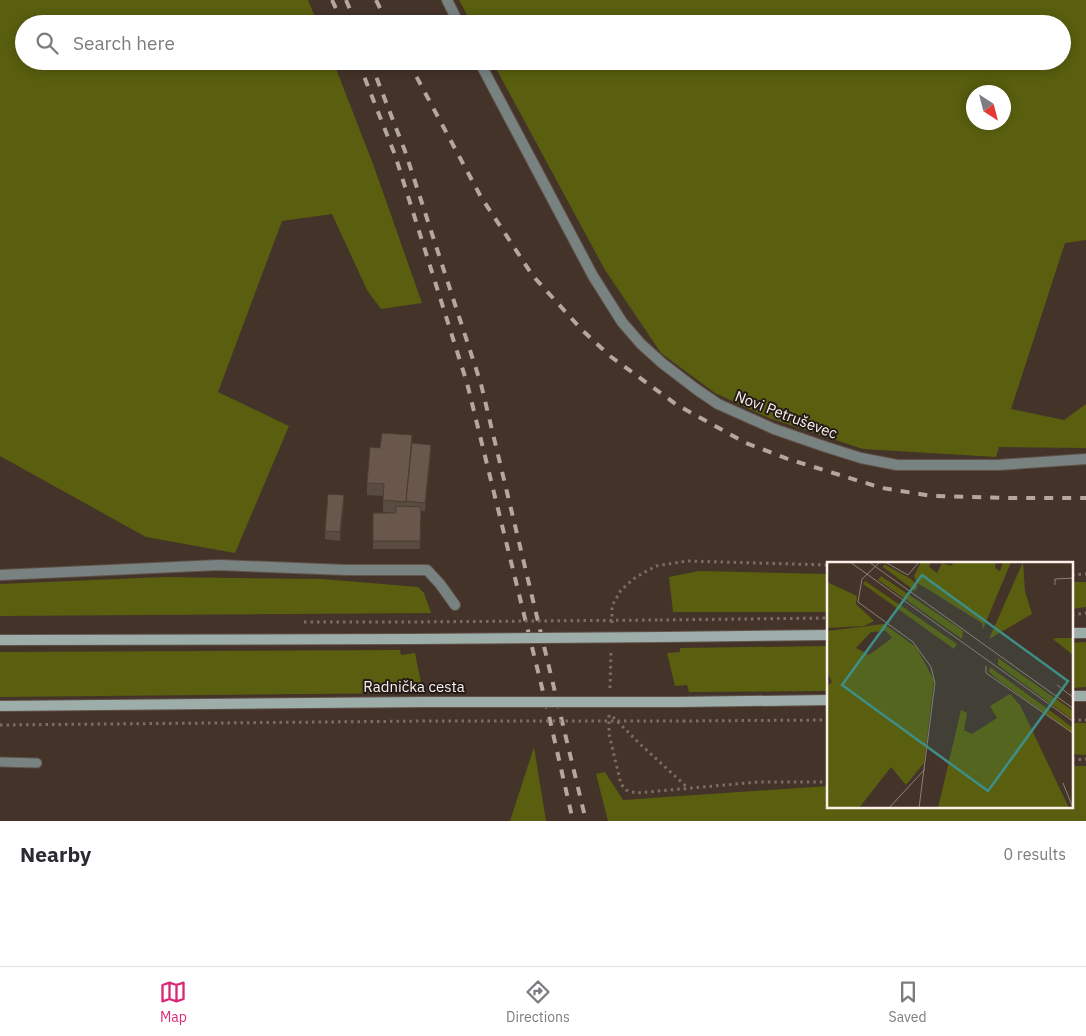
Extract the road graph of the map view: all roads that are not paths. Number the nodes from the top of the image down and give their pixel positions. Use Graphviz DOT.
graph roads {
  1 [pos="447,0"];
  2 [pos="455,15"];
  3 [pos="485,70"];
  4 [pos="1086,458"];
  5 [pos="0,575"];
  6 [pos="455,605"];
  7 [pos="827,635"];
  8 [pos="0,640"];
  9 [pos="827,700"];
  10 [pos="0,706"];
  11 [pos="0,762"];
  12 [pos="36,763"];
  1 -- 2 [label="street"];
  3 -- 4 [label="street, Novi Petruševec"];
  5 -- 6 [label="street"];
  7 -- 8 [label="main road, bridge"];
  9 -- 10 [label="main road, Radnička cesta, bridge"];
  11 -- 12 [label="lane"];
}
